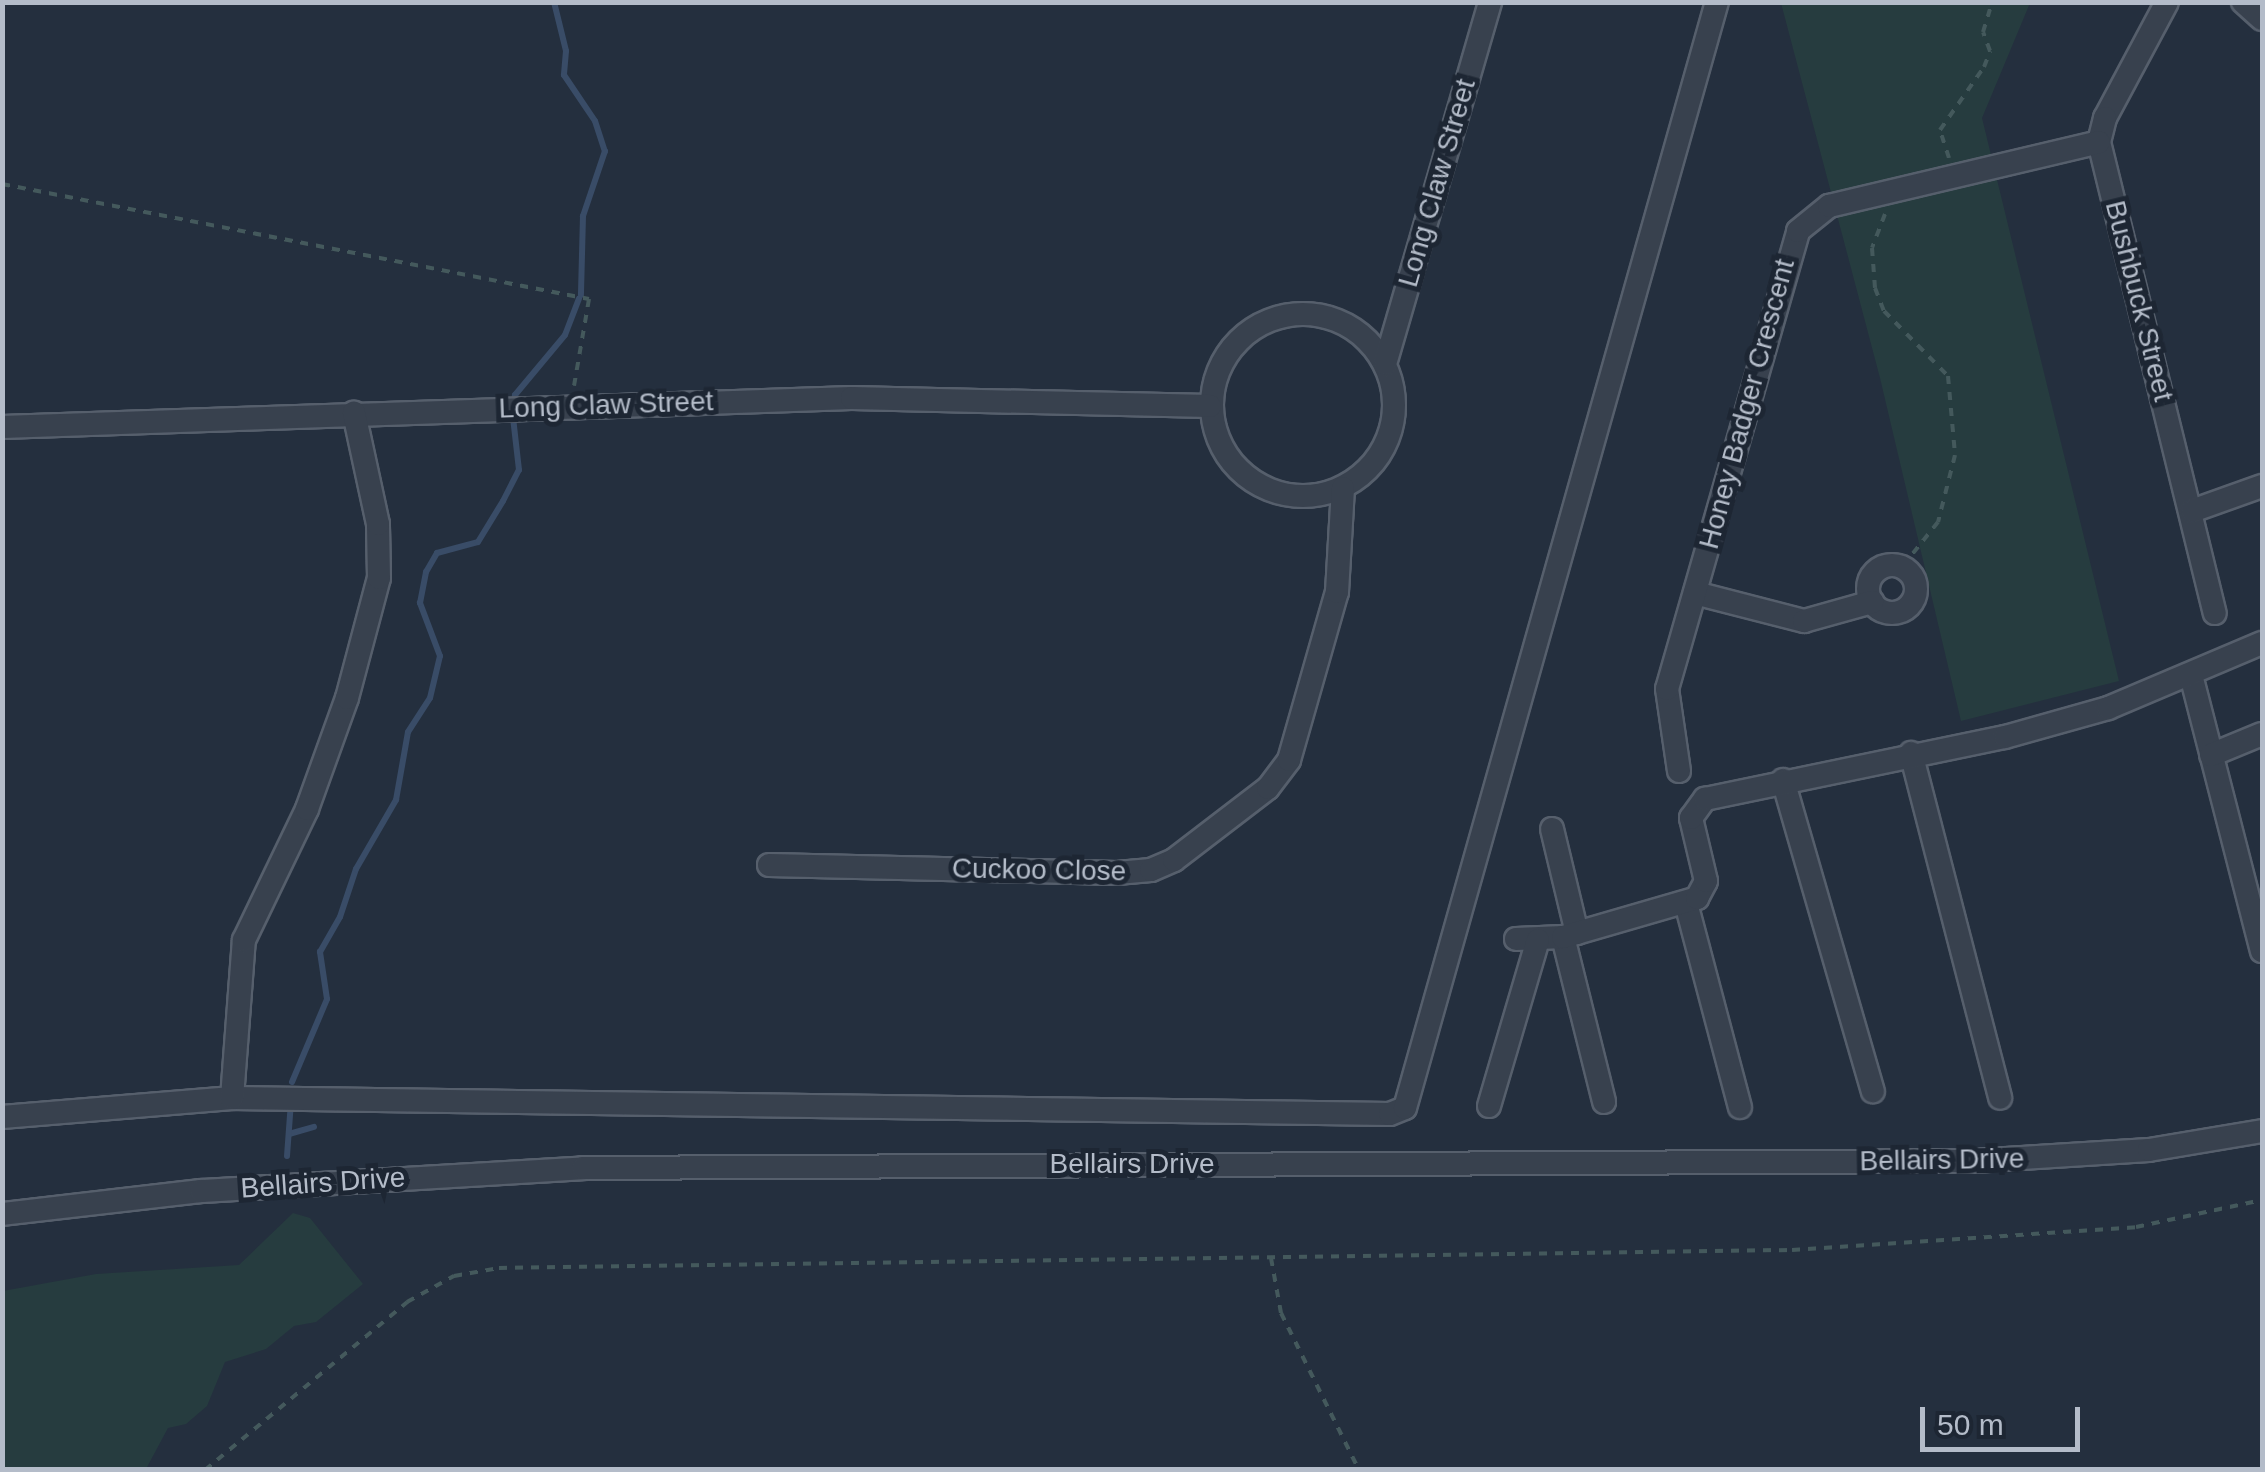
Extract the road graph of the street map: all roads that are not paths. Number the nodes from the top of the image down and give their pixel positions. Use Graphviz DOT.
graph roads {
  1 [pos="1490,2"];
  2 [pos="1716,2"];
  3 [pos="2167,2"];
  4 [pos="2243,2"];
  5 [pos="2262,19"];
  6 [pos="2098,142"];
  7 [pos="1385,364"];
  8 [pos="1210,406"];
  9 [pos="354,413"];
  10 [pos="2,427"];
  11 [pos="2262,486"];
  12 [pos="1343,488"];
  13 [pos="2192,511"];
  14 [pos="1695,594"];
  15 [pos="1872,602"];
  16 [pos="2215,613"];
  17 [pos="2262,643"];
  18 [pos="2191,676"];
  19 [pos="2262,734"];
  20 [pos="1912,753"];
  21 [pos="2211,755"];
  22 [pos="1679,770"];
  23 [pos="1783,780"];
  24 [pos="1552,828"];
  25 [pos="769,865"];
  26 [pos="1686,903"];
  27 [pos="1570,935"];
  28 [pos="2262,951"];
  29 [pos="1873,1091"];
  30 [pos="232,1098"];
  31 [pos="2000,1098"];
  32 [pos="1604,1102"];
  33 [pos="1489,1106"];
  34 [pos="1740,1107"];
  35 [pos="2,1117"];
  36 [pos="2262,1132"];
  37 [pos="2,1214"];
  1 -- 7 [label="street, Long Claw Street"];
  2 -- 30 [label="street"];
  3 -- 6 [label="street"];
  4 -- 5 [label="street"];
  6 -- 13 [label="street, Bushbuck Street"];
  6 -- 14 [label="street, Honey Badger Crescent"];
  7 -- 8 [label="street"];
  7 -- 12 [label="street"];
  8 -- 9 [label="street, Long Claw Street"];
  8 -- 12 [label="street"];
  9 -- 10 [label="street, Long Claw Street"];
  9 -- 30 [label="street"];
  11 -- 13 [label="street"];
  12 -- 25 [label="street, Cuckoo Close"];
  13 -- 16 [label="street, Bushbuck Street"];
  14 -- 15 [label="street"];
  14 -- 22 [label="street, Honey Badger Crescent"];
  15 -- 15 [label="street"];
  17 -- 18 [label="street"];
  18 -- 20 [label="street"];
  18 -- 21 [label="street"];
  19 -- 21 [label="street"];
  20 -- 23 [label="street"];
  20 -- 31 [label="street"];
  21 -- 28 [label="street"];
  23 -- 26 [label="street"];
  23 -- 29 [label="street"];
  24 -- 27 [label="street"];
  26 -- 27 [label="street"];
  26 -- 34 [label="street"];
  27 -- 32 [label="street"];
  27 -- 33 [label="street"];
  30 -- 35 [label="street"];
  36 -- 37 [label="street, Bellairs Drive"];
}
